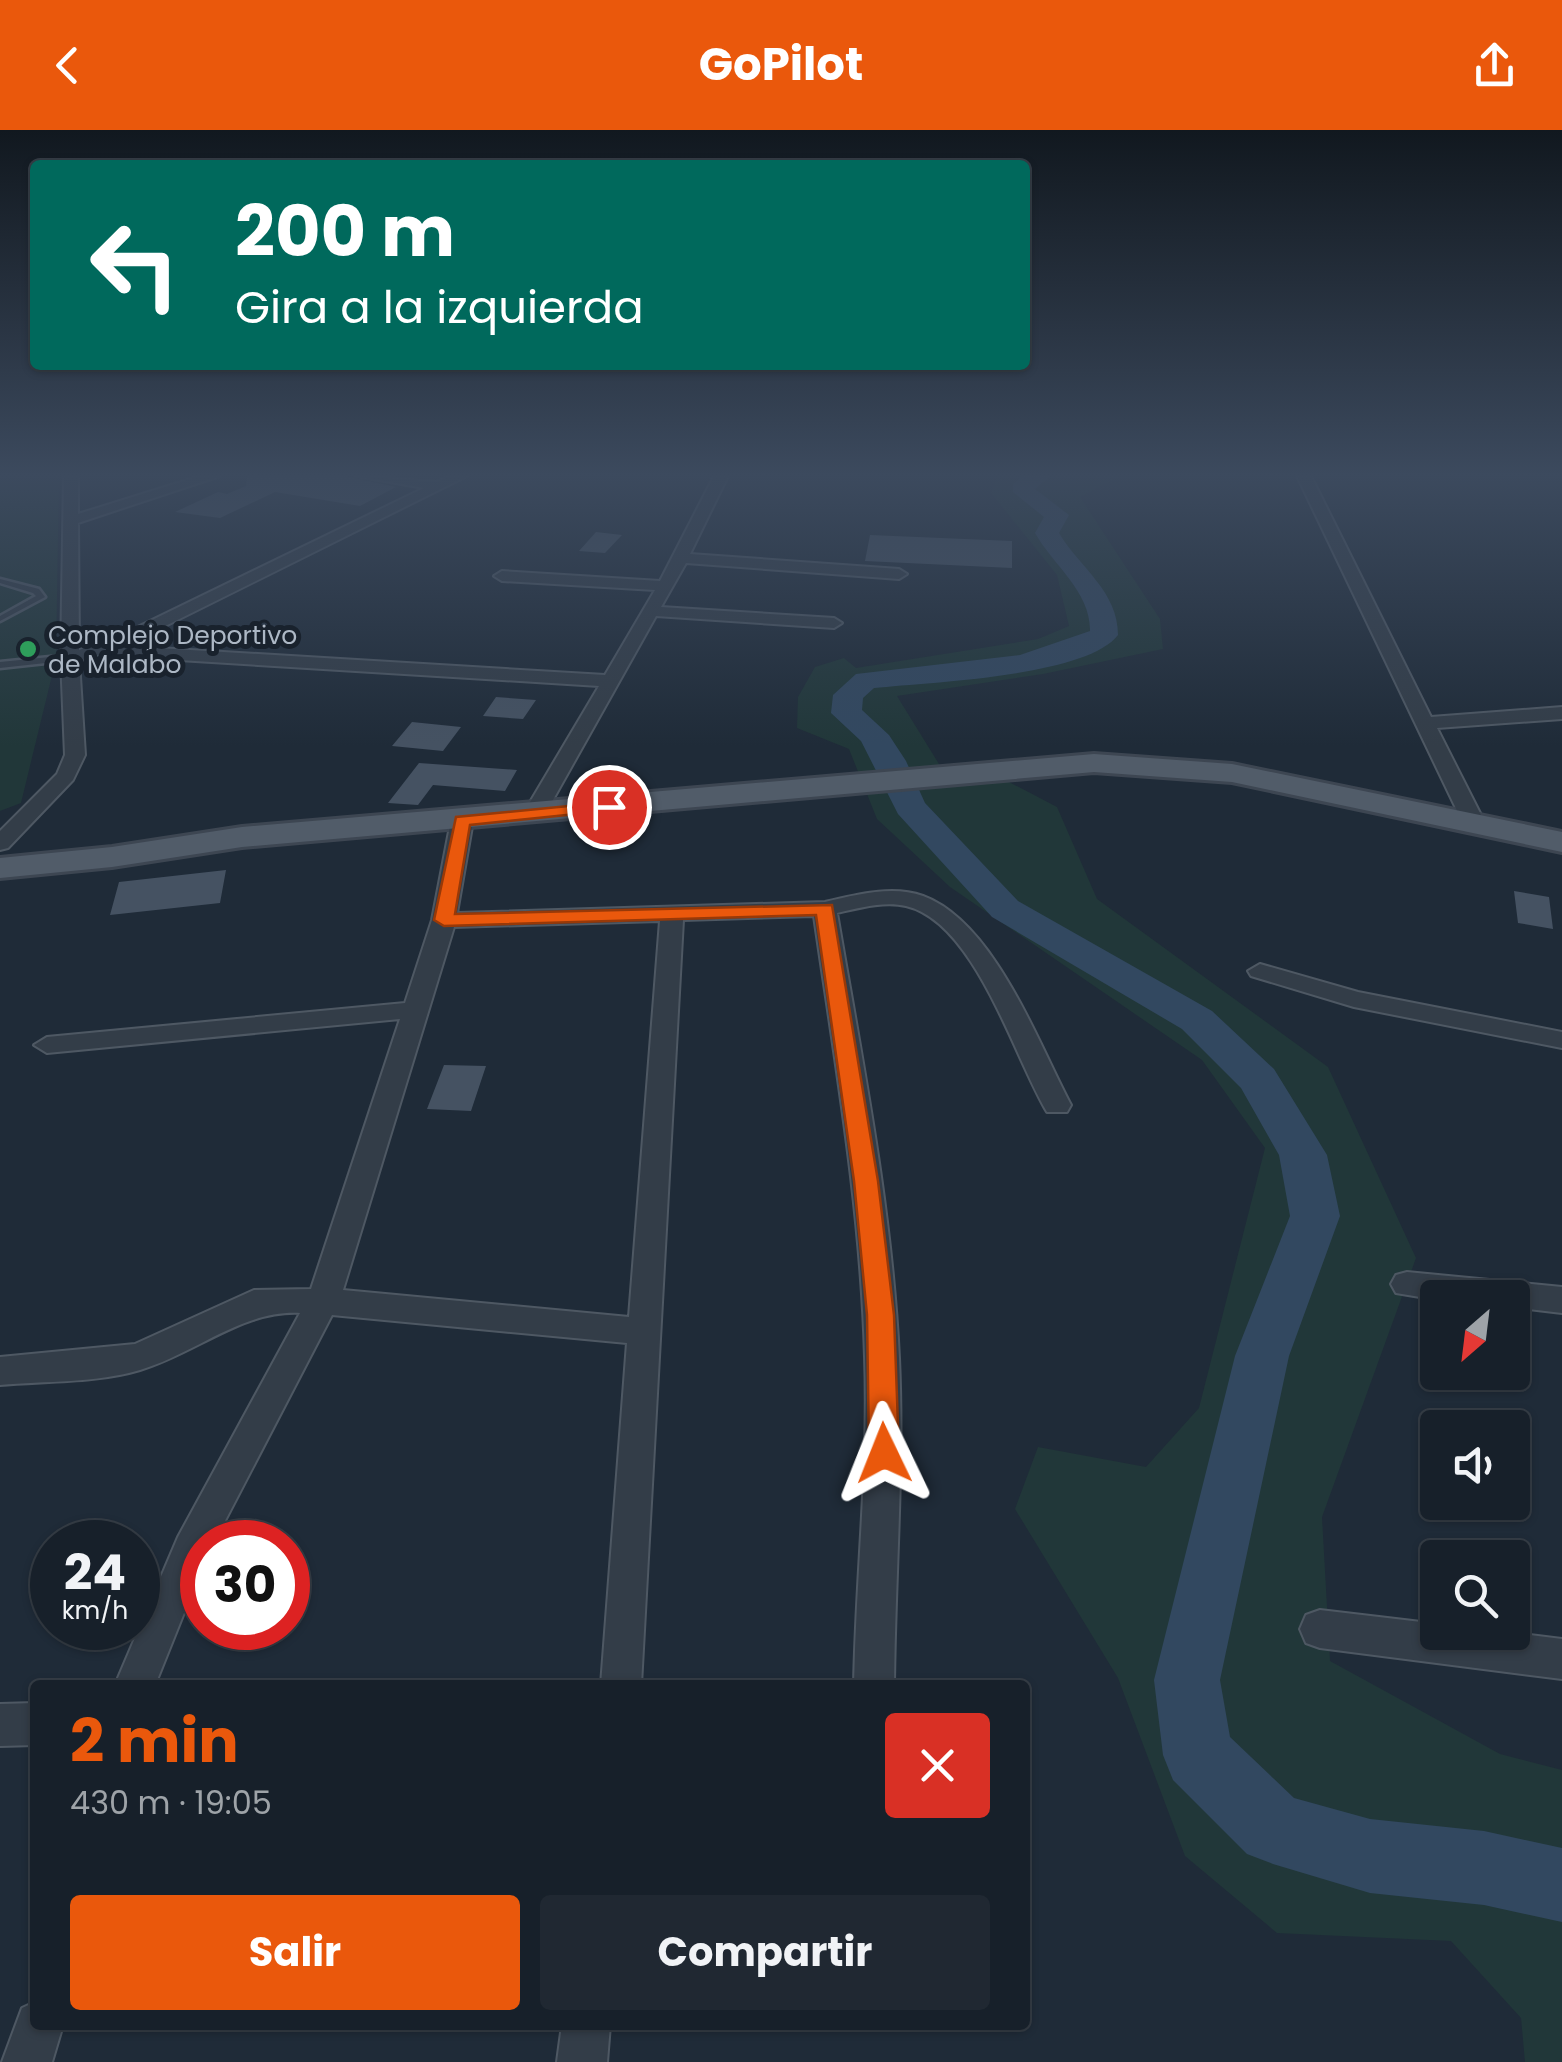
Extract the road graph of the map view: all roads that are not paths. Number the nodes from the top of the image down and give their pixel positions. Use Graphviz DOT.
graph roads {
  1 [pos="71,566"];
  2 [pos="273,566"];
  3 [pos="677,566"];
  4 [pos="793,566"];
  5 [pos="1349,566"];
  6 [pos="899,574"];
  7 [pos="502,576"];
  8 [pos="0,580"];
  9 [pos="666,586"];
  10 [pos="652,611"];
  11 [pos="0,619"];
  12 [pos="834,623"];
  13 [pos="100,650"];
  14 [pos="70,658"];
  15 [pos="0,665"];
  16 [pos="607,681"];
  17 [pos="1562,713"];
  18 [pos="1427,723"];
  19 [pos="534,814"];
  20 [pos="462,821"];
  21 [pos="1473,822"];
  22 [pos="0,842"];
  23 [pos="1562,842"];
  24 [pos="112,857"];
  25 [pos="0,868"];
  26 [pos="0,888"];
  27 [pos="825,909"];
  28 [pos="672,913"];
  29 [pos="444,920"];
  30 [pos="1260,971"];
  31 [pos="412,1010"];
  32 [pos="1562,1040"];
  33 [pos="47,1044"];
  34 [pos="1057,1104"];
  35 [pos="1407,1284"];
  36 [pos="1562,1300"];
  37 [pos="322,1302"];
  38 [pos="644,1333"];
  39 [pos="0,1371"];
  40 [pos="1320,1629"];
  41 [pos="1562,1659"];
  42 [pos="137,1680"];
  43 [pos="621,1680"];
  44 [pos="874,1680"];
  45 [pos="0,1724"];
  46 [pos="30,1724"];
  47 [pos="38,2030"];
  48 [pos="585,2030"];
  49 [pos="27,2062"];
  50 [pos="582,2062"];
  1 -- 14 [label="street"];
  2 -- 13 [label="street"];
  3 -- 9 [label="street"];
  4 -- 6 [label="street"];
  5 -- 18 [label="street"];
  7 -- 9 [label="street"];
  8 -- 11 [label="lane"];
  9 -- 10 [label="street"];
  10 -- 12 [label="street"];
  10 -- 16 [label="street"];
  13 -- 14 [label="street"];
  13 -- 16 [label="street"];
  14 -- 15 [label="lane"];
  14 -- 22 [label="street"];
  16 -- 19 [label="street"];
  17 -- 18 [label="street"];
  18 -- 21 [label="street"];
  19 -- 20 [label="main road"];
  19 -- 21 [label="main road"];
  20 -- 24 [label="main road"];
  20 -- 29 [label="street"];
  21 -- 23 [label="main road"];
  24 -- 25 [label="main road"];
  24 -- 26 [label="main road"];
  27 -- 28 [label="street"];
  27 -- 34 [label="street"];
  27 -- 44 [label="street"];
  28 -- 29 [label="street"];
  28 -- 38 [label="street"];
  29 -- 31 [label="street"];
  30 -- 32 [label="street"];
  31 -- 33 [label="street"];
  31 -- 37 [label="street"];
  35 -- 36 [label="street"];
  37 -- 38 [label="street"];
  37 -- 39 [label="street"];
  37 -- 42 [label="street"];
  38 -- 43 [label="street"];
  40 -- 41 [label="street"];
  45 -- 46 [label="street"];
  47 -- 49 [label="street"];
  48 -- 50 [label="street"];
}
